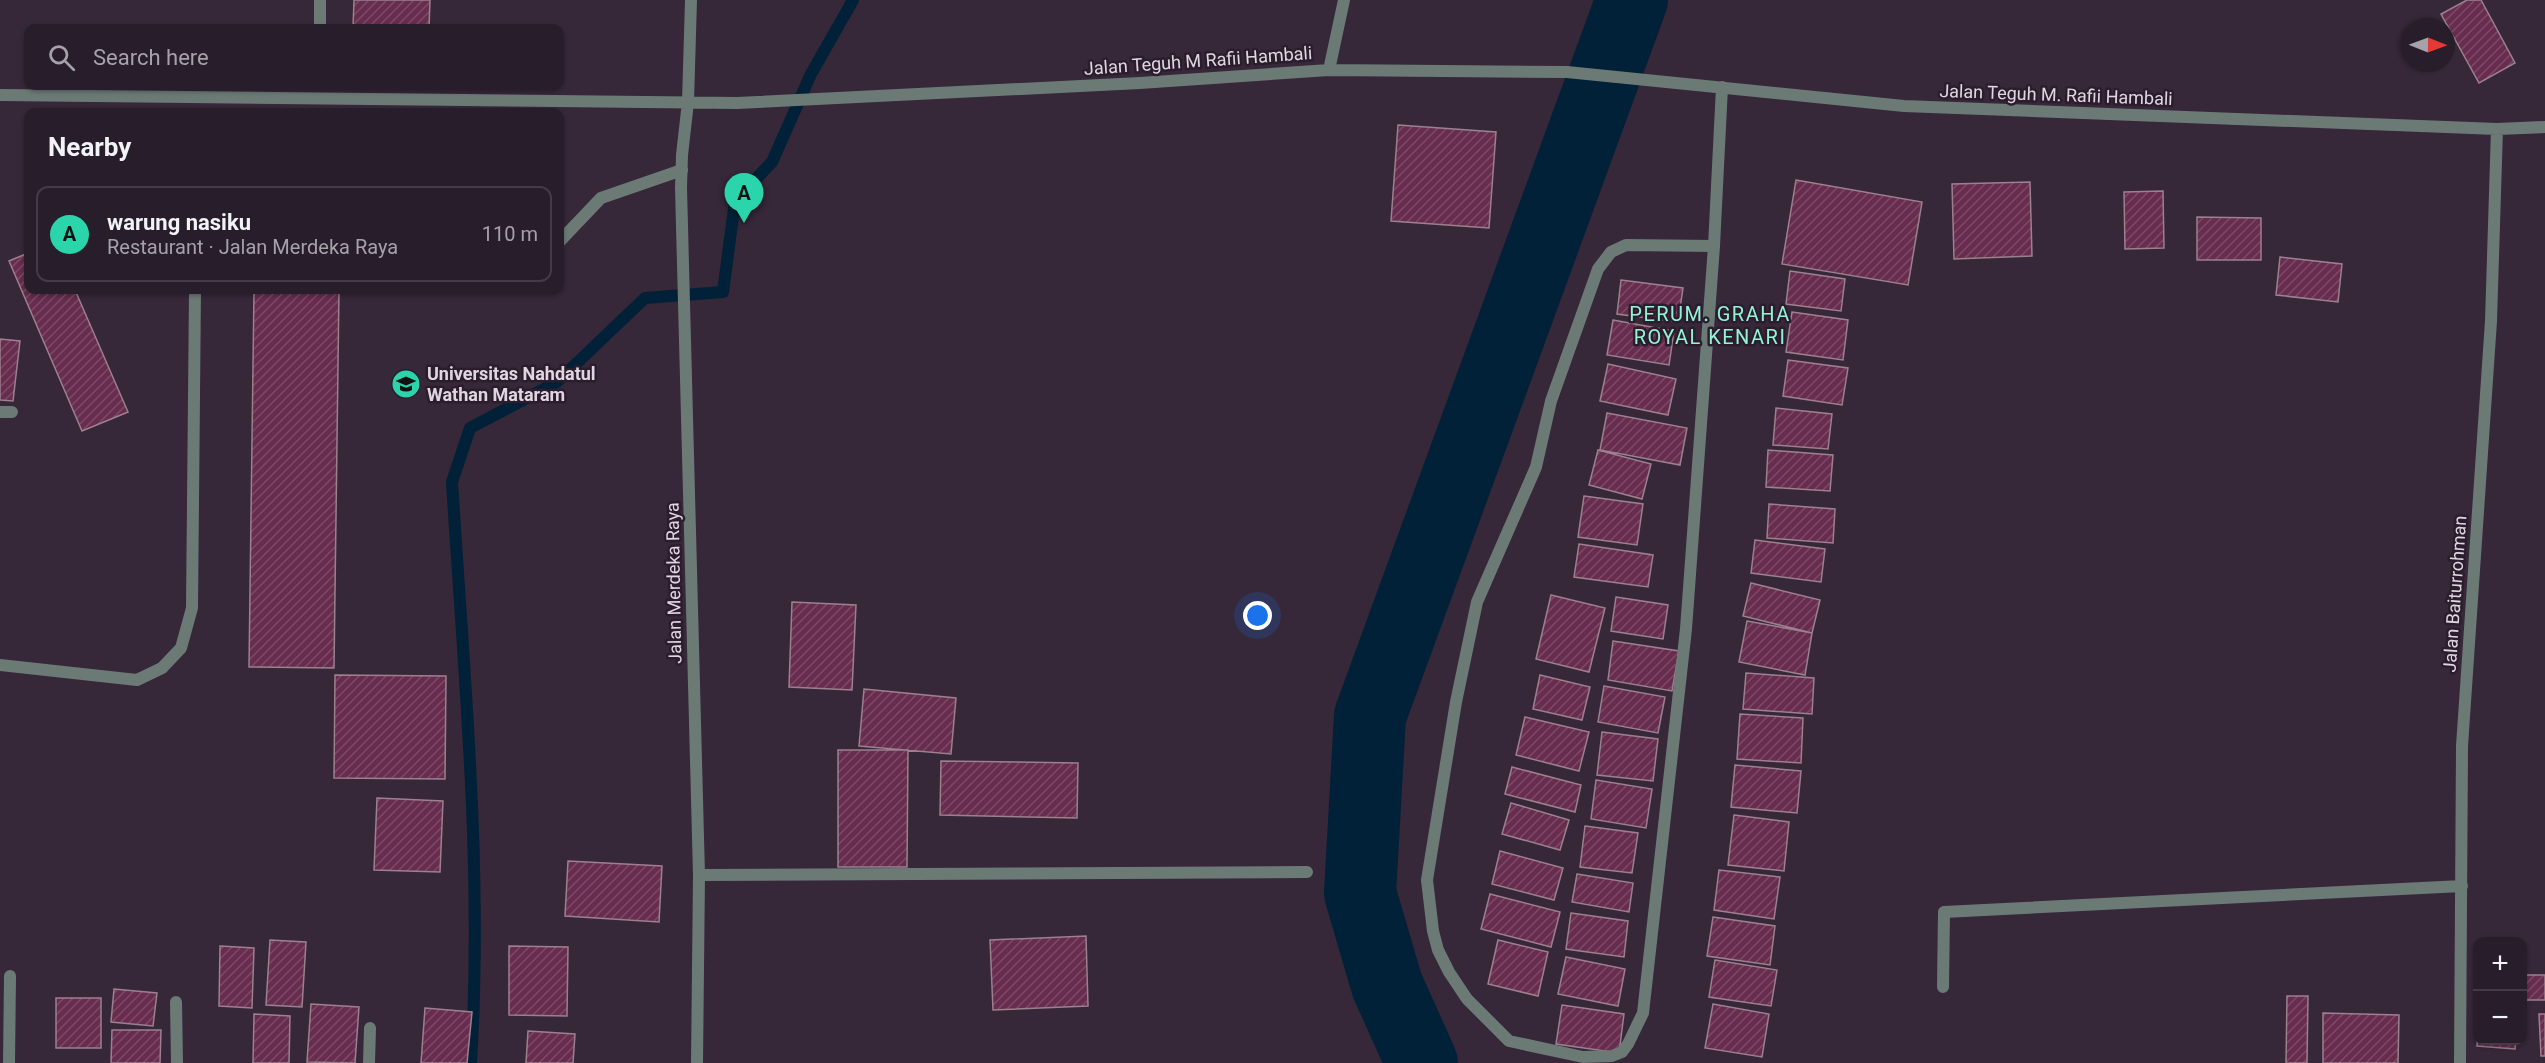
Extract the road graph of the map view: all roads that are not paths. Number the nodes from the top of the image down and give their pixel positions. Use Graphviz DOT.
graph roads {
  1 [pos="320,0"];
  2 [pos="691,0"];
  3 [pos="1344,0"];
  4 [pos="320,24"];
  5 [pos="1329,70"];
  6 [pos="1567,72"];
  7 [pos="1722,87"];
  8 [pos="321,91"];
  9 [pos="0,95"];
  10 [pos="688,102"];
  11 [pos="2545,127"];
  12 [pos="2497,129"];
  13 [pos="682,170"];
  14 [pos="564,237"];
  15 [pos="1714,246"];
  16 [pos="195,294"];
  17 [pos="0,665"];
  18 [pos="1307,872"];
  19 [pos="699,875"];
  20 [pos="2462,886"];
  21 [pos="10,976"];
  22 [pos="1943,987"];
  23 [pos="176,1002"];
  24 [pos="370,1028"];
  25 [pos="9,1063"];
  26 [pos="177,1063"];
  27 [pos="369,1063"];
  28 [pos="698,1063"];
  29 [pos="2460,1063"];
  1 -- 4 [label="street"];
  2 -- 10 [label="street, Jalan Merdeka Raya"];
  3 -- 5 [label="street"];
  5 -- 6 [label="street, Jalan Teguh M Rafii Hambali"];
  5 -- 10 [label="street, Jalan Teguh M Rafii Hambali"];
  6 -- 7 [label="street, Jalan Teguh M. Rafii Hambali"];
  7 -- 12 [label="street, Jalan Teguh M. Rafii Hambali"];
  7 -- 15 [label="street"];
  8 -- 9 [label="street"];
  8 -- 10 [label="street"];
  10 -- 13 [label="street, Jalan Merdeka Raya"];
  11 -- 12 [label="street, Jalan Teguh M. Rafii Hambali"];
  12 -- 20 [label="street, Jalan Baiturrohman"];
  13 -- 14 [label="street"];
  13 -- 19 [label="street, Jalan Merdeka Raya"];
  15 -- 15 [label="street"];
  16 -- 17 [label="street"];
  18 -- 19 [label="street"];
  19 -- 28 [label="street, Jalan Merdeka Raya"];
  20 -- 22 [label="street"];
  20 -- 29 [label="street, Jalan Baiturrohman"];
  21 -- 25 [label="street"];
  23 -- 26 [label="street"];
  24 -- 27 [label="street"];
}
